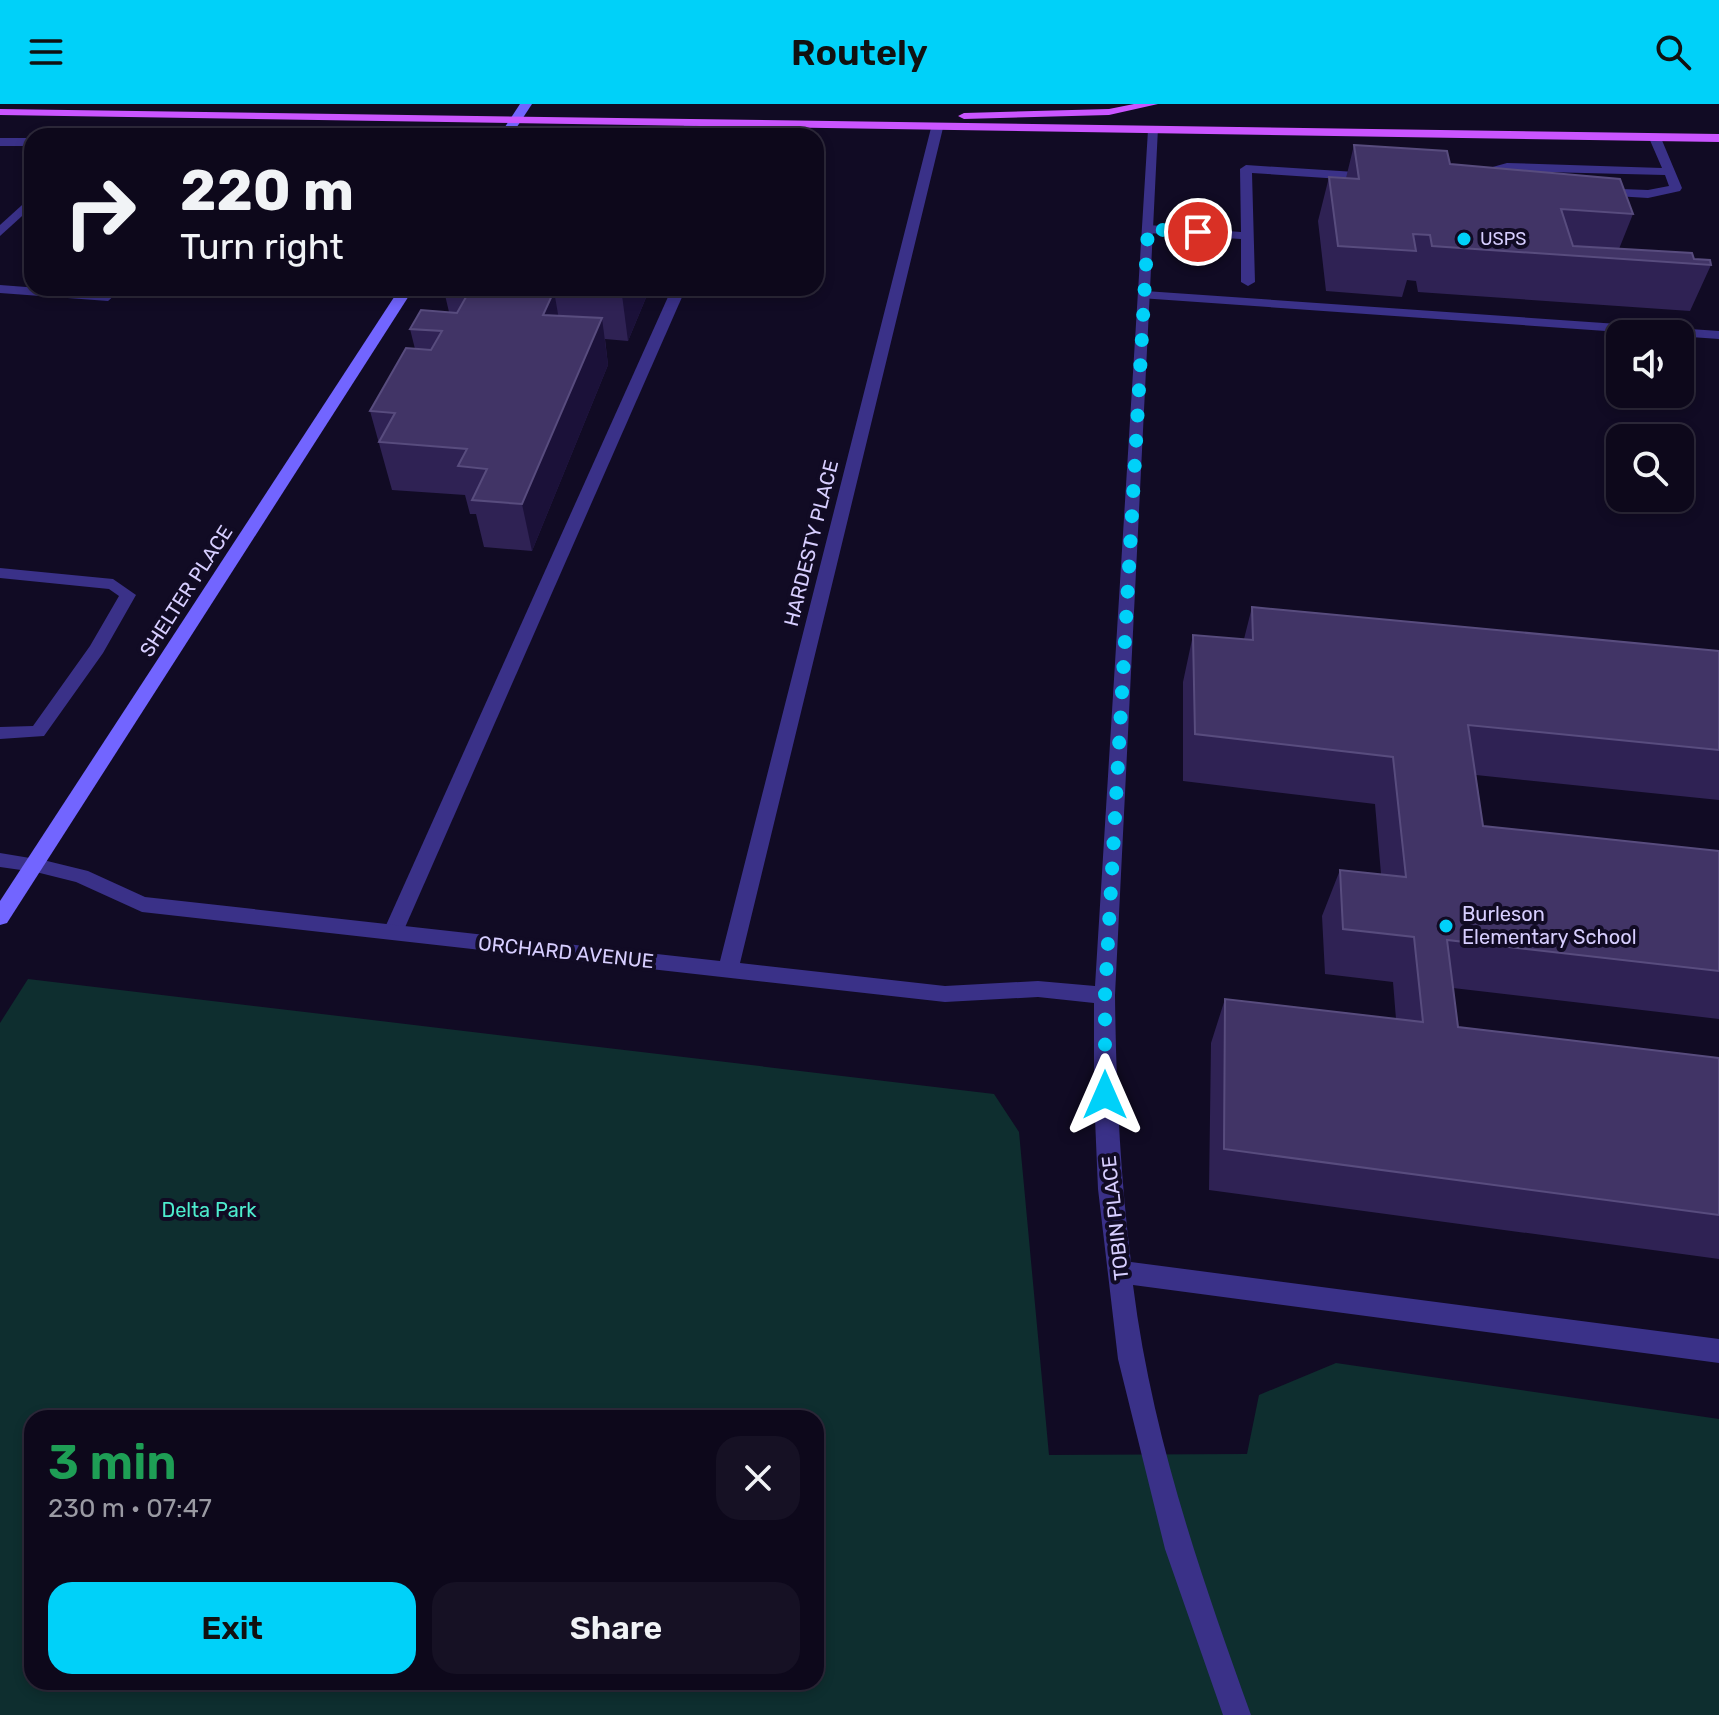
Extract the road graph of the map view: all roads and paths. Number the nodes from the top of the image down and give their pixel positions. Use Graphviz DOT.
graph roads {
  1 [pos="526,104"];
  2 [pos="1152,104"];
  3 [pos="0,112"];
  4 [pos="516,119"];
  5 [pos="690,123"];
  6 [pos="876,126"];
  7 [pos="510,128"];
  8 [pos="688,128"];
  9 [pos="732,128"];
  10 [pos="812,128"];
  11 [pos="937,128"];
  12 [pos="1154,130"];
  13 [pos="1655,138"];
  14 [pos="1719,138"];
  15 [pos="0,142"];
  16 [pos="24,142"];
  17 [pos="1670,172"];
  18 [pos="1386,178"];
  19 [pos="1480,184"];
  20 [pos="1496,185"];
  21 [pos="1511,186"];
  22 [pos="1587,190"];
  23 [pos="24,208"];
  24 [pos="1148,229"];
  25 [pos="0,232"];
  26 [pos="1247,236"];
  27 [pos="1248,282"];
  28 [pos="0,289"];
  29 [pos="24,291"];
  30 [pos="1145,295"];
  31 [pos="402,296"];
  32 [pos="675,296"];
  33 [pos="1719,335"];
  34 [pos="0,573"];
  35 [pos="1,736"];
  36 [pos="0,860"];
  37 [pos="35,865"];
  38 [pos="0,917"];
  39 [pos="393,932"];
  40 [pos="728,970"];
  41 [pos="1105,995"];
  42 [pos="1120,1272"];
  43 [pos="1719,1351"];
  44 [pos="1237,1715"];
  1 -- 4 [label="street"];
  2 -- 6 [label="main road"];
  3 -- 4 [label="main road"];
  4 -- 5 [label="main road"];
  4 -- 7 [label="street"];
  5 -- 8 [label="street"];
  5 -- 9 [label="main road"];
  6 -- 10 [label="main road"];
  6 -- 11 [label="main road"];
  11 -- 12 [label="main road"];
  11 -- 40 [label="street, HARDESTY PLACE"];
  12 -- 13 [label="main road"];
  12 -- 24 [label="street, TOBIN PLACE"];
  13 -- 14 [label="main road"];
  13 -- 17 [label="street"];
  15 -- 16 [label="street"];
  17 -- 20 [label="street"];
  17 -- 22 [label="street"];
  18 -- 26 [label="street"];
  19 -- 20 [label="street"];
  20 -- 21 [label="street"];
  23 -- 25 [label="street"];
  24 -- 26 [label="street"];
  24 -- 30 [label="street, TOBIN PLACE"];
  26 -- 27 [label="street"];
  28 -- 29 [label="street"];
  30 -- 33 [label="street"];
  30 -- 41 [label="street, TOBIN PLACE"];
  31 -- 37 [label="street, SHELTER PLACE"];
  32 -- 39 [label="street"];
  34 -- 35 [label="street"];
  36 -- 37 [label="street, ORCHARD AVENUE"];
  37 -- 38 [label="street, SHELTER PLACE"];
  37 -- 39 [label="street, ORCHARD AVENUE"];
  39 -- 40 [label="street, ORCHARD AVENUE"];
  40 -- 41 [label="street, ORCHARD AVENUE"];
  41 -- 42 [label="street, TOBIN PLACE"];
  42 -- 43 [label="street"];
  42 -- 44 [label="street, TOBIN PLACE"];
}
